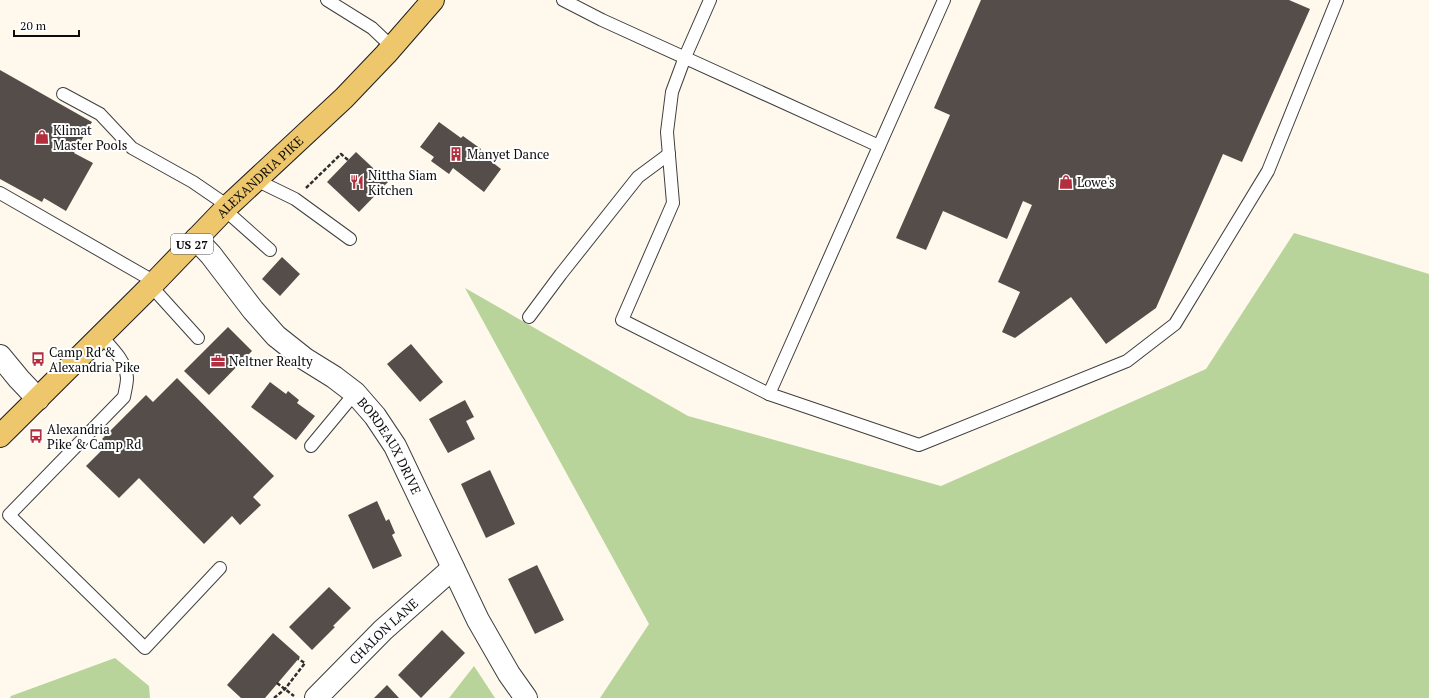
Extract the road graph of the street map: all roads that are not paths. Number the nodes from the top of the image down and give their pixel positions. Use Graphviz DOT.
graph roads {
  1 [pos="327,0"];
  2 [pos="433,0"];
  3 [pos="563,0"];
  4 [pos="710,0"];
  5 [pos="944,0"];
  6 [pos="1337,0"];
  7 [pos="392,47"];
  8 [pos="685,57"];
  9 [pos="63,94"];
  10 [pos="879,146"];
  11 [pos="668,154"];
  12 [pos="256,180"];
  13 [pos="0,193"];
  14 [pos="227,208"];
  15 [pos="196,239"];
  16 [pos="350,239"];
  17 [pos="270,250"];
  18 [pos="153,284"];
  19 [pos="529,317"];
  20 [pos="101,336"];
  21 [pos="198,338"];
  22 [pos="0,356"];
  23 [pos="355,393"];
  24 [pos="769,394"];
  25 [pos="38,399"];
  26 [pos="0,436"];
  27 [pos="310,446"];
  28 [pos="220,568"];
  29 [pos="453,568"];
  30 [pos="316,698"];
  31 [pos="526,698"];
  1 -- 7 [label="lane"];
  2 -- 7 [label="main road, ALEXANDRIA PIKE / US 27"];
  3 -- 8 [label="lane"];
  4 -- 8 [label="lane"];
  5 -- 10 [label="lane"];
  6 -- 24 [label="lane"];
  7 -- 12 [label="main road, ALEXANDRIA PIKE / US 27"];
  8 -- 10 [label="lane"];
  8 -- 11 [label="lane"];
  9 -- 14 [label="lane"];
  10 -- 24 [label="lane"];
  11 -- 19 [label="lane"];
  11 -- 24 [label="lane"];
  12 -- 14 [label="main road, ALEXANDRIA PIKE / US 27"];
  12 -- 16 [label="lane"];
  13 -- 18 [label="lane"];
  14 -- 15 [label="main road, ALEXANDRIA PIKE / US 27"];
  14 -- 17 [label="lane"];
  15 -- 18 [label="main road, ALEXANDRIA PIKE / US 27"];
  15 -- 23 [label="street, BORDEAUX DRIVE"];
  18 -- 20 [label="main road, ALEXANDRIA PIKE / US 27"];
  18 -- 21 [label="lane"];
  20 -- 25 [label="main road, ALEXANDRIA PIKE / US 27"];
  20 -- 28 [label="lane"];
  22 -- 25 [label="street"];
  23 -- 27 [label="lane"];
  23 -- 29 [label="street, BORDEAUX DRIVE"];
  25 -- 26 [label="main road, ALEXANDRIA PIKE / US 27"];
  29 -- 30 [label="street, CHALON LANE"];
  29 -- 31 [label="street, BORDEAUX DRIVE"];
}
